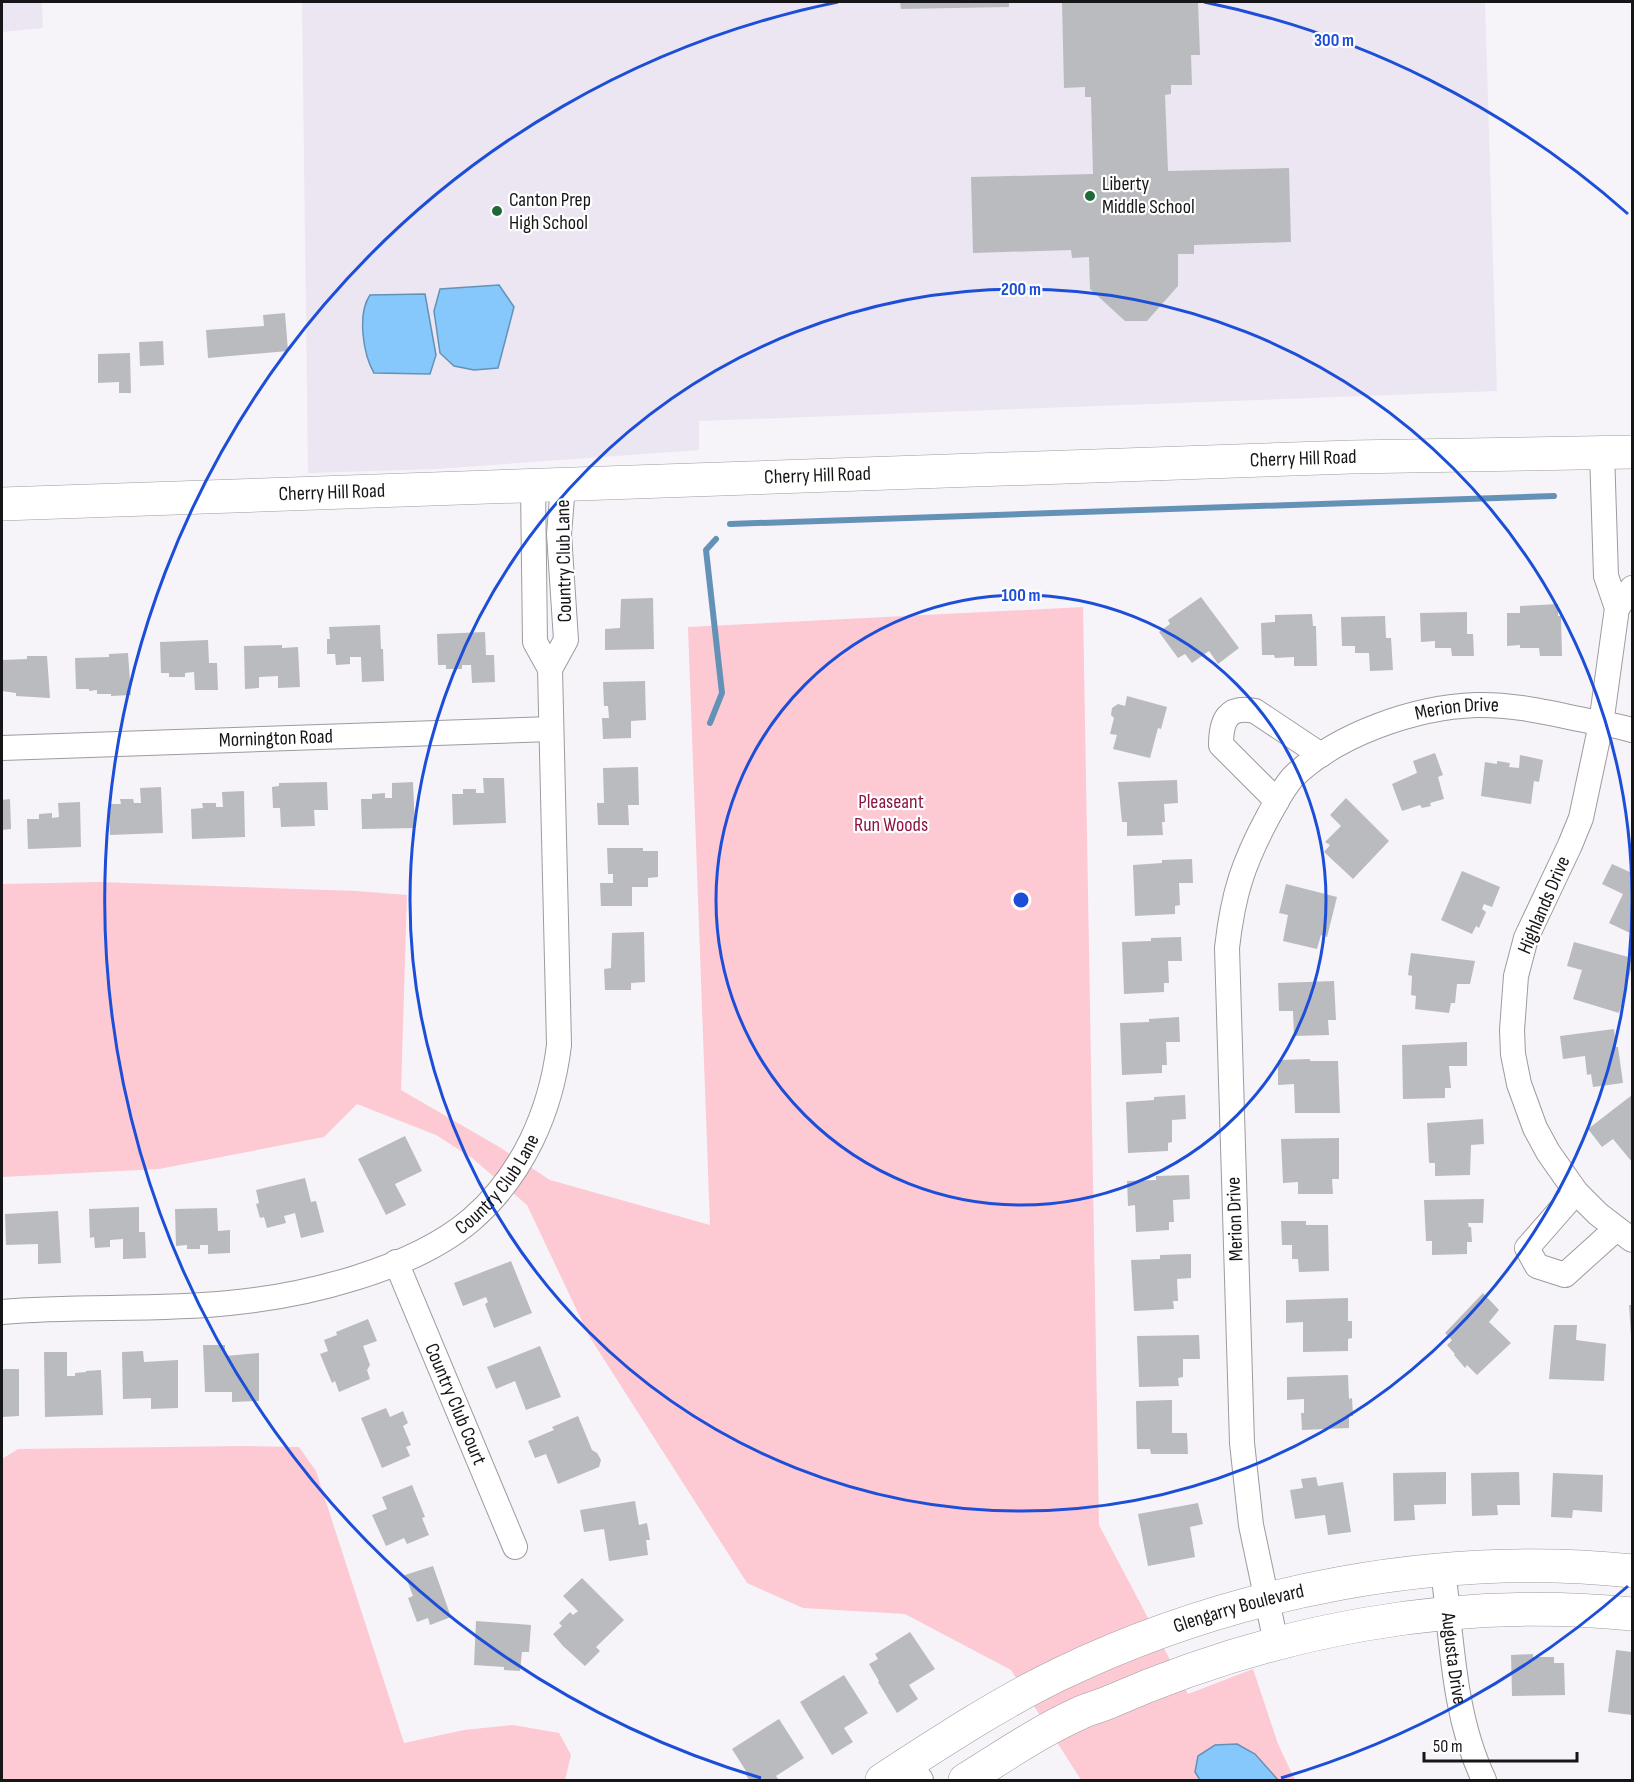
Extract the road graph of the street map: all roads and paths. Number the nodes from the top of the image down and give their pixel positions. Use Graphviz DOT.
graph roads {
  1 [pos="1617,452"];
  2 [pos="548,486"];
  3 [pos="2,504"];
  4 [pos="1632,588"];
  5 [pos="1617,608"];
  6 [pos="1601,724"];
  7 [pos="551,729"];
  8 [pos="1632,730"];
  9 [pos="2,748"];
  10 [pos="1321,755"];
  11 [pos="1277,801"];
  12 [pos="1576,1192"];
  13 [pos="1624,1235"];
  14 [pos="396,1262"];
  15 [pos="2,1312"];
  16 [pos="515,1547"];
  17 [pos="1443,1569"];
  18 [pos="1632,1571"];
  19 [pos="1266,1600"];
  20 [pos="1449,1612"];
  21 [pos="1632,1614"];
  22 [pos="1276,1643"];
  23 [pos="915,1771"];
  24 [pos="882,1780"];
  25 [pos="964,1780"];
  26 [pos="1484,1780"];
  1 -- 2 [label="main road, Cherry Hill Road"];
  1 -- 5 [label="street, Highlands Drive"];
  2 -- 3 [label="main road, Cherry Hill Road"];
  2 -- 7 [label="street, Country Club Lane"];
  4 -- 5 [label="street, Highlands Drive"];
  5 -- 6 [label="street, Highlands Drive"];
  6 -- 8 [label="street, Merion Drive"];
  6 -- 10 [label="street, Merion Drive"];
  6 -- 12 [label="street, Highlands Drive"];
  7 -- 9 [label="street, Mornington Road"];
  7 -- 14 [label="street, Country Club Lane"];
  10 -- 11 [label="street, Merion Drive"];
  10 -- 11 [label="street"];
  11 -- 19 [label="street, Merion Drive"];
  12 -- 13 [label="street, Highlands Drive"];
  12 -- 13 [label="street, Highlands Drive"];
  14 -- 15 [label="street, Country Club Lane"];
  14 -- 16 [label="street, Country Club Court"];
  17 -- 18 [label="main road, Glengarry Boulevard"];
  17 -- 19 [label="main road, Glengarry Boulevard"];
  17 -- 20 [label="street, Augusta Drive"];
  19 -- 22 [label="street, Merion Drive"];
  19 -- 23 [label="main road, Glengarry Boulevard"];
  20 -- 21 [label="main road"];
  20 -- 22 [label="main road"];
  20 -- 26 [label="street, Augusta Drive"];
  22 -- 25 [label="main road"];
  23 -- 24 [label="main road, Glengarry Boulevard"];
}
